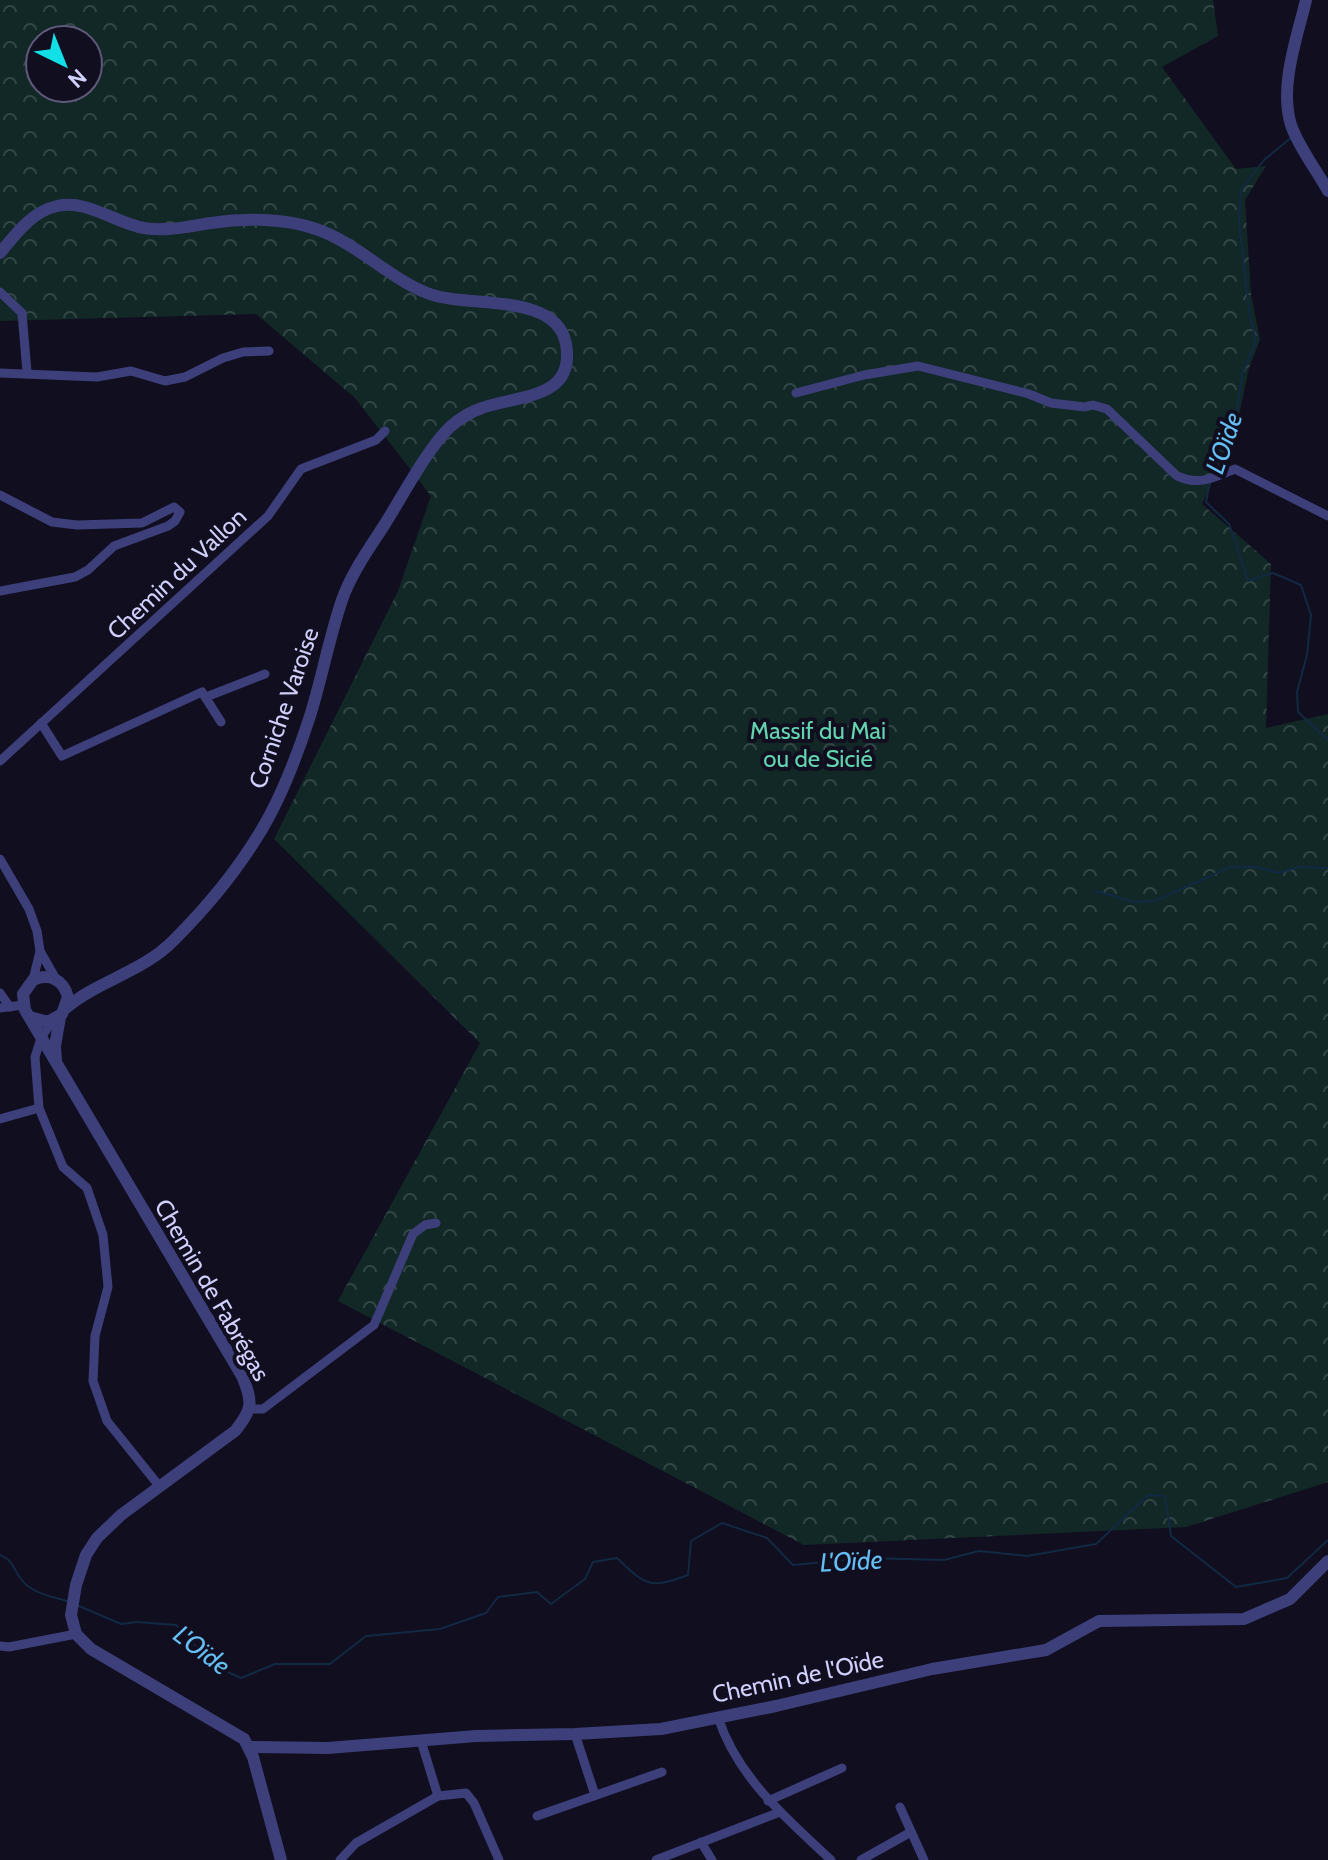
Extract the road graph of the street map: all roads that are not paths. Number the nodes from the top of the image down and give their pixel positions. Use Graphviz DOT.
graph roads {
  1 [pos="1306,0"];
  2 [pos="1328,191"];
  3 [pos="0,253"];
  4 [pos="0,292"];
  5 [pos="269,351"];
  6 [pos="27,372"];
  7 [pos="0,373"];
  8 [pos="796,393"];
  9 [pos="385,431"];
  10 [pos="0,495"];
  11 [pos="1328,516"];
  12 [pos="0,591"];
  13 [pos="265,674"];
  14 [pos="206,697"];
  15 [pos="221,722"];
  16 [pos="41,723"];
  17 [pos="0,761"];
  18 [pos="0,859"];
  19 [pos="40,951"];
  20 [pos="33,980"];
  21 [pos="58,980"];
  22 [pos="90,990"];
  23 [pos="0,993"];
  24 [pos="16,1009"];
  25 [pos="60,1015"];
  26 [pos="41,1038"];
  27 [pos="56,1065"];
  28 [pos="39,1108"];
  29 [pos="0,1119"];
  30 [pos="436,1223"];
  31 [pos="249,1409"];
  32 [pos="160,1487"];
  33 [pos="1328,1561"];
  34 [pos="76,1634"];
  35 [pos="0,1646"];
  36 [pos="718,1717"];
  37 [pos="575,1734"];
  38 [pos="421,1741"];
  39 [pos="249,1747"];
  40 [pos="842,1768"];
  41 [pos="662,1772"];
  42 [pos="595,1795"];
  43 [pos="438,1796"];
  44 [pos="768,1801"];
  45 [pos="900,1807"];
  46 [pos="780,1812"];
  47 [pos="537,1816"];
  48 [pos="911,1832"];
  49 [pos="701,1842"];
  50 [pos="281,1860"];
  51 [pos="340,1860"];
  52 [pos="499,1860"];
  53 [pos="656,1860"];
  54 [pos="712,1860"];
  55 [pos="831,1860"];
  56 [pos="861,1860"];
  57 [pos="924,1860"];
  1 -- 2 [label="street"];
  3 -- 22 [label="street, Corniche Varoise"];
  4 -- 6 [label="street"];
  5 -- 6 [label="street"];
  6 -- 7 [label="street"];
  8 -- 11 [label="street"];
  9 -- 16 [label="street, Chemin du Vallon"];
  10 -- 12 [label="street"];
  13 -- 14 [label="street"];
  14 -- 15 [label="street"];
  14 -- 16 [label="street"];
  16 -- 17 [label="street, Chemin du Vallon"];
  18 -- 19 [label="street"];
  19 -- 20 [label="street"];
  19 -- 21 [label="street"];
  20 -- 21 [label="street"];
  20 -- 24 [label="street"];
  21 -- 22 [label="street"];
  21 -- 25 [label="street"];
  22 -- 25 [label="street, Corniche Varoise"];
  23 -- 24 [label="street"];
  24 -- 25 [label="street"];
  24 -- 26 [label="street, Chemin de Fabrégas"];
  25 -- 26 [label="street"];
  25 -- 27 [label="street"];
  26 -- 27 [label="street, Chemin de Fabrégas"];
  26 -- 28 [label="street"];
  27 -- 31 [label="street, Chemin de Fabrégas"];
  28 -- 29 [label="street"];
  28 -- 32 [label="street"];
  30 -- 31 [label="street"];
  31 -- 32 [label="street, Chemin de Fabrégas"];
  32 -- 34 [label="street, Chemin de Fabrégas"];
  33 -- 36 [label="street, Chemin de l'Oïde"];
  34 -- 35 [label="street"];
  34 -- 39 [label="street"];
  36 -- 37 [label="street, Chemin de l'Oïde"];
  36 -- 44 [label="street"];
  37 -- 38 [label="street, Chemin de l'Oïde"];
  37 -- 42 [label="street"];
  38 -- 39 [label="street, Chemin de l'Oïde"];
  38 -- 43 [label="street"];
  39 -- 50 [label="street"];
  40 -- 44 [label="street"];
  41 -- 42 [label="street"];
  42 -- 47 [label="street"];
  43 -- 51 [label="street"];
  43 -- 52 [label="street"];
  44 -- 46 [label="street"];
  45 -- 48 [label="street"];
  46 -- 49 [label="street"];
  46 -- 55 [label="street"];
  48 -- 56 [label="street"];
  48 -- 57 [label="street"];
  49 -- 53 [label="street"];
  49 -- 54 [label="street"];
}
